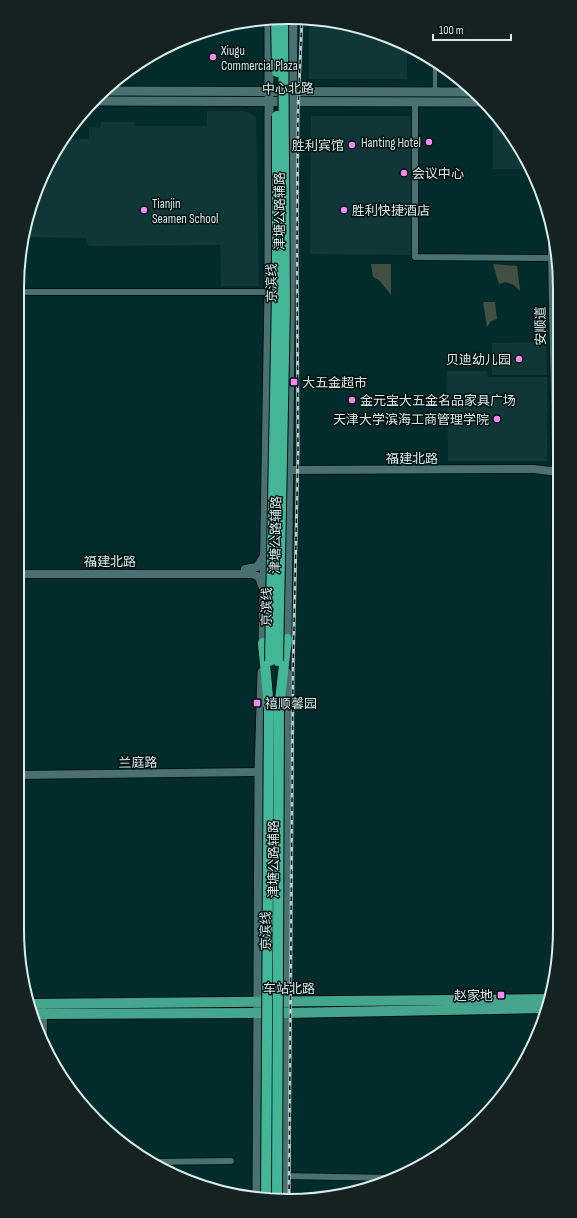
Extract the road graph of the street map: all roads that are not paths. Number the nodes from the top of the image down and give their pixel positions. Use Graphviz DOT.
graph roads {
  1 [pos="283,24"];
  2 [pos="293,24"];
  3 [pos="269,25"];
  4 [pos="276,25"];
  5 [pos="435,69"];
  6 [pos="113,91"];
  7 [pos="270,92"];
  8 [pos="435,92"];
  9 [pos="465,92"];
  10 [pos="293,96"];
  11 [pos="311,96"];
  12 [pos="101,101"];
  13 [pos="249,102"];
  14 [pos="275,102"];
  15 [pos="415,102"];
  16 [pos="477,102"];
  17 [pos="293,119"];
  18 [pos="270,120"];
  19 [pos="551,261"];
  20 [pos="24,292"];
  21 [pos="269,292"];
  22 [pos="266,470"];
  23 [pos="289,470"];
  24 [pos="553,471"];
  25 [pos="265,553"];
  26 [pos="24,568"];
  27 [pos="24,574"];
  28 [pos="264,590"];
  29 [pos="287,639"];
  30 [pos="263,643"];
  31 [pos="274,661"];
  32 [pos="274,708"];
  33 [pos="259,772"];
  34 [pos="24,775"];
  35 [pos="544,999"];
  36 [pos="257,1001"];
  37 [pos="286,1001"];
  38 [pos="35,1004"];
  39 [pos="45,1004"];
  40 [pos="541,1008"];
  41 [pos="285,1013"];
  42 [pos="38,1014"];
  43 [pos="44,1014"];
  44 [pos="257,1014"];
  45 [pos="44,1031"];
  46 [pos="231,1161"];
  47 [pos="162,1162"];
  48 [pos="284,1176"];
  49 [pos="380,1178"];
  50 [pos="257,1192"];
  51 [pos="266,1193"];
  52 [pos="277,1193"];
  53 [pos="284,1194"];
  1 -- 31 [label="highway, 京滨线, bridge"];
  2 -- 10 [label="main road, 津塘公路辅路"];
  3 -- 7 [label="main road, 津塘公路辅路"];
  4 -- 31 [label="highway, 京滨线, bridge"];
  5 -- 8 [label="street"];
  6 -- 7 [label="main road, 中心北路"];
  7 -- 10 [label="main road, 中心北路"];
  7 -- 14 [label="main road, 津塘公路辅路"];
  8 -- 9 [label="main road, 中心北路"];
  8 -- 11 [label="main road, 中心北路"];
  10 -- 11 [label="main road, 中心北路"];
  10 -- 14 [label="main road, 中心北路"];
  10 -- 17 [label="main road, 津塘公路辅路"];
  11 -- 15 [label="main road, 中心北路"];
  11 -- 17 [label="main road"];
  12 -- 13 [label="main road, 中心北路"];
  13 -- 14 [label="main road, 中心北路"];
  13 -- 18 [label="main road"];
  14 -- 18 [label="main road, 津塘公路辅路"];
  15 -- 16 [label="main road, 中心北路"];
  15 -- 19 [label="street"];
  17 -- 23 [label="main road, 津塘公路辅路"];
  18 -- 21 [label="main road, 津塘公路辅路"];
  20 -- 21 [label="street"];
  21 -- 22 [label="main road, 津塘公路辅路"];
  22 -- 23 [label="street, 福建北路"];
  22 -- 25 [label="main road, 津塘公路辅路"];
  23 -- 24 [label="street, 福建北路"];
  23 -- 29 [label="main road, 津塘公路辅路"];
  25 -- 26 [label="street, 福建北路"];
  25 -- 28 [label="main road, 津塘公路辅路"];
  27 -- 28 [label="street, 福建北路"];
  28 -- 30 [label="main road, 津塘公路辅路"];
  29 -- 32 [label="highway"];
  29 -- 37 [label="main road, 津塘公路辅路"];
  30 -- 32 [label="highway"];
  30 -- 33 [label="main road, 津塘公路辅路"];
  31 -- 32 [label="highway, 京滨线"];
  32 -- 51 [label="highway, 京滨线, bridge"];
  32 -- 52 [label="highway, 京滨线, bridge"];
  33 -- 34 [label="street, 兰庭路"];
  33 -- 36 [label="main road, 津塘公路辅路"];
  35 -- 37 [label="main road, 车站北路"];
  36 -- 37 [label="main road, 车站北路"];
  36 -- 39 [label="main road, 车站北路"];
  36 -- 44 [label="main road, 津塘公路辅路"];
  37 -- 41 [label="main road, 津塘公路辅路"];
  38 -- 39 [label="main road, 车站北路"];
  39 -- 43 [label="street"];
  40 -- 41 [label="main road, 车站北路"];
  41 -- 44 [label="main road, 车站北路"];
  41 -- 48 [label="main road, 津塘公路辅路"];
  42 -- 43 [label="main road, 车站北路"];
  43 -- 44 [label="main road, 车站北路"];
  43 -- 45 [label="street"];
  44 -- 50 [label="main road, 津塘公路辅路"];
  46 -- 47 [label="street"];
  48 -- 49 [label="street"];
  48 -- 53 [label="main road, 津塘公路辅路"];
}
